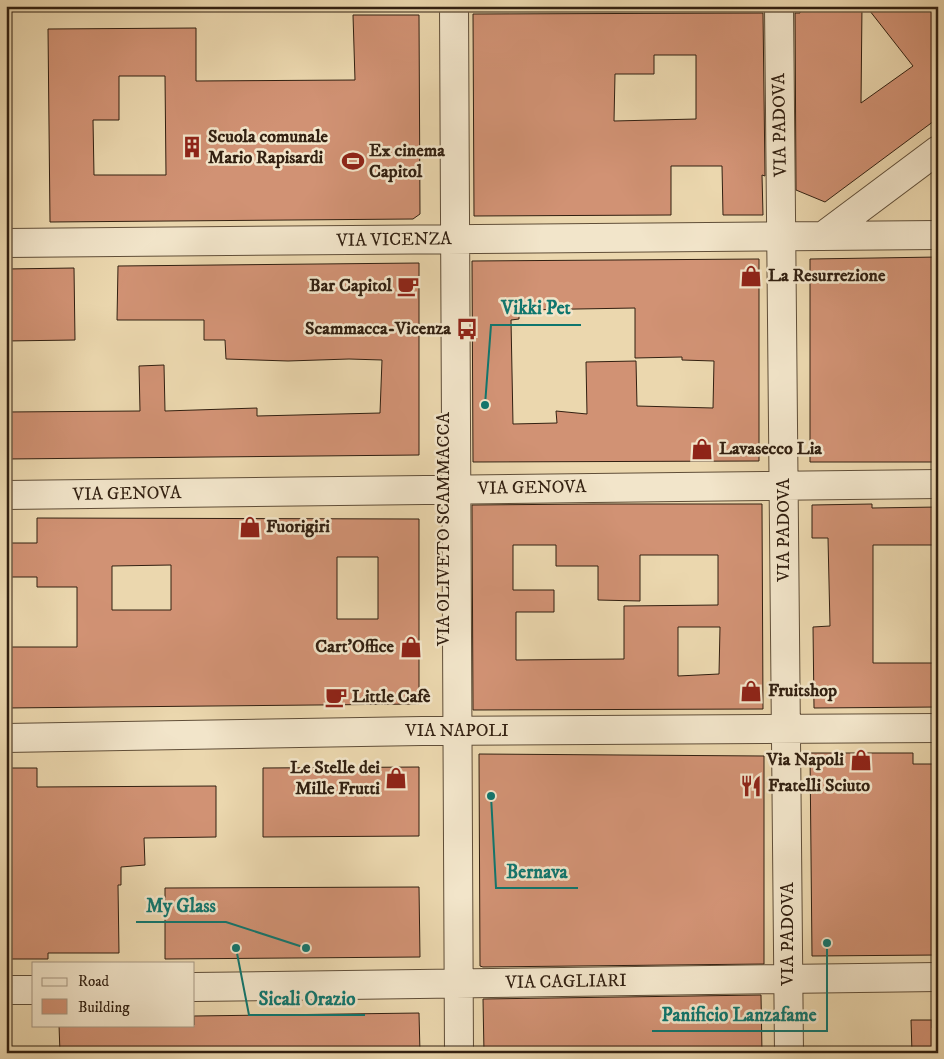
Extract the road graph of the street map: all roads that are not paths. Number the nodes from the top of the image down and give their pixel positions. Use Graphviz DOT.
graph roads {
  1 [pos="441,6"];
  2 [pos="454,6"];
  3 [pos="779,6"];
  4 [pos="938,150"];
  5 [pos="938,235"];
  6 [pos="823,236"];
  7 [pos="781,237"];
  8 [pos="449,240"];
  9 [pos="6,243"];
  10 [pos="938,484"];
  11 [pos="784,486"];
  12 [pos="450,490"];
  13 [pos="6,495"];
  14 [pos="786,728"];
  15 [pos="938,728"];
  16 [pos="451,730"];
  17 [pos="6,738"];
  18 [pos="938,978"];
  19 [pos="788,979"];
  20 [pos="452,984"];
  21 [pos="195,987"];
  22 [pos="6,990"];
  23 [pos="32,990"];
  24 [pos="446,1053"];
  25 [pos="459,1053"];
  26 [pos="789,1053"];
  1 -- 8 [label="street, VIA OLIVETO SCAMMACCA"];
  2 -- 8 [label="street"];
  3 -- 7 [label="street, VIA PADOVA"];
  4 -- 6 [label="street"];
  5 -- 6 [label="street"];
  6 -- 7 [label="street, VIA VICENZA"];
  7 -- 8 [label="street, VIA VICENZA"];
  7 -- 11 [label="street, VIA PADOVA"];
  8 -- 9 [label="street, VIA VICENZA"];
  8 -- 12 [label="street, VIA OLIVETO SCAMMACCA"];
  10 -- 11 [label="street, VIA GENOVA"];
  11 -- 12 [label="street, VIA GENOVA"];
  11 -- 14 [label="street, VIA PADOVA"];
  12 -- 13 [label="street, VIA GENOVA"];
  12 -- 16 [label="street, VIA OLIVETO SCAMMACCA"];
  14 -- 15 [label="street, VIA NAPOLI"];
  14 -- 16 [label="street, VIA NAPOLI"];
  14 -- 19 [label="street, VIA PADOVA"];
  16 -- 17 [label="street, VIA NAPOLI"];
  16 -- 20 [label="street, VIA OLIVETO SCAMMACCA"];
  18 -- 19 [label="street, VIA CAGLIARI"];
  19 -- 20 [label="street, VIA CAGLIARI"];
  19 -- 26 [label="street, VIA PADOVA"];
  20 -- 21 [label="street, VIA CAGLIARI"];
  20 -- 24 [label="street, VIA OLIVETO SCAMMACCA"];
  20 -- 25 [label="street"];
  22 -- 23 [label="street"];
}
